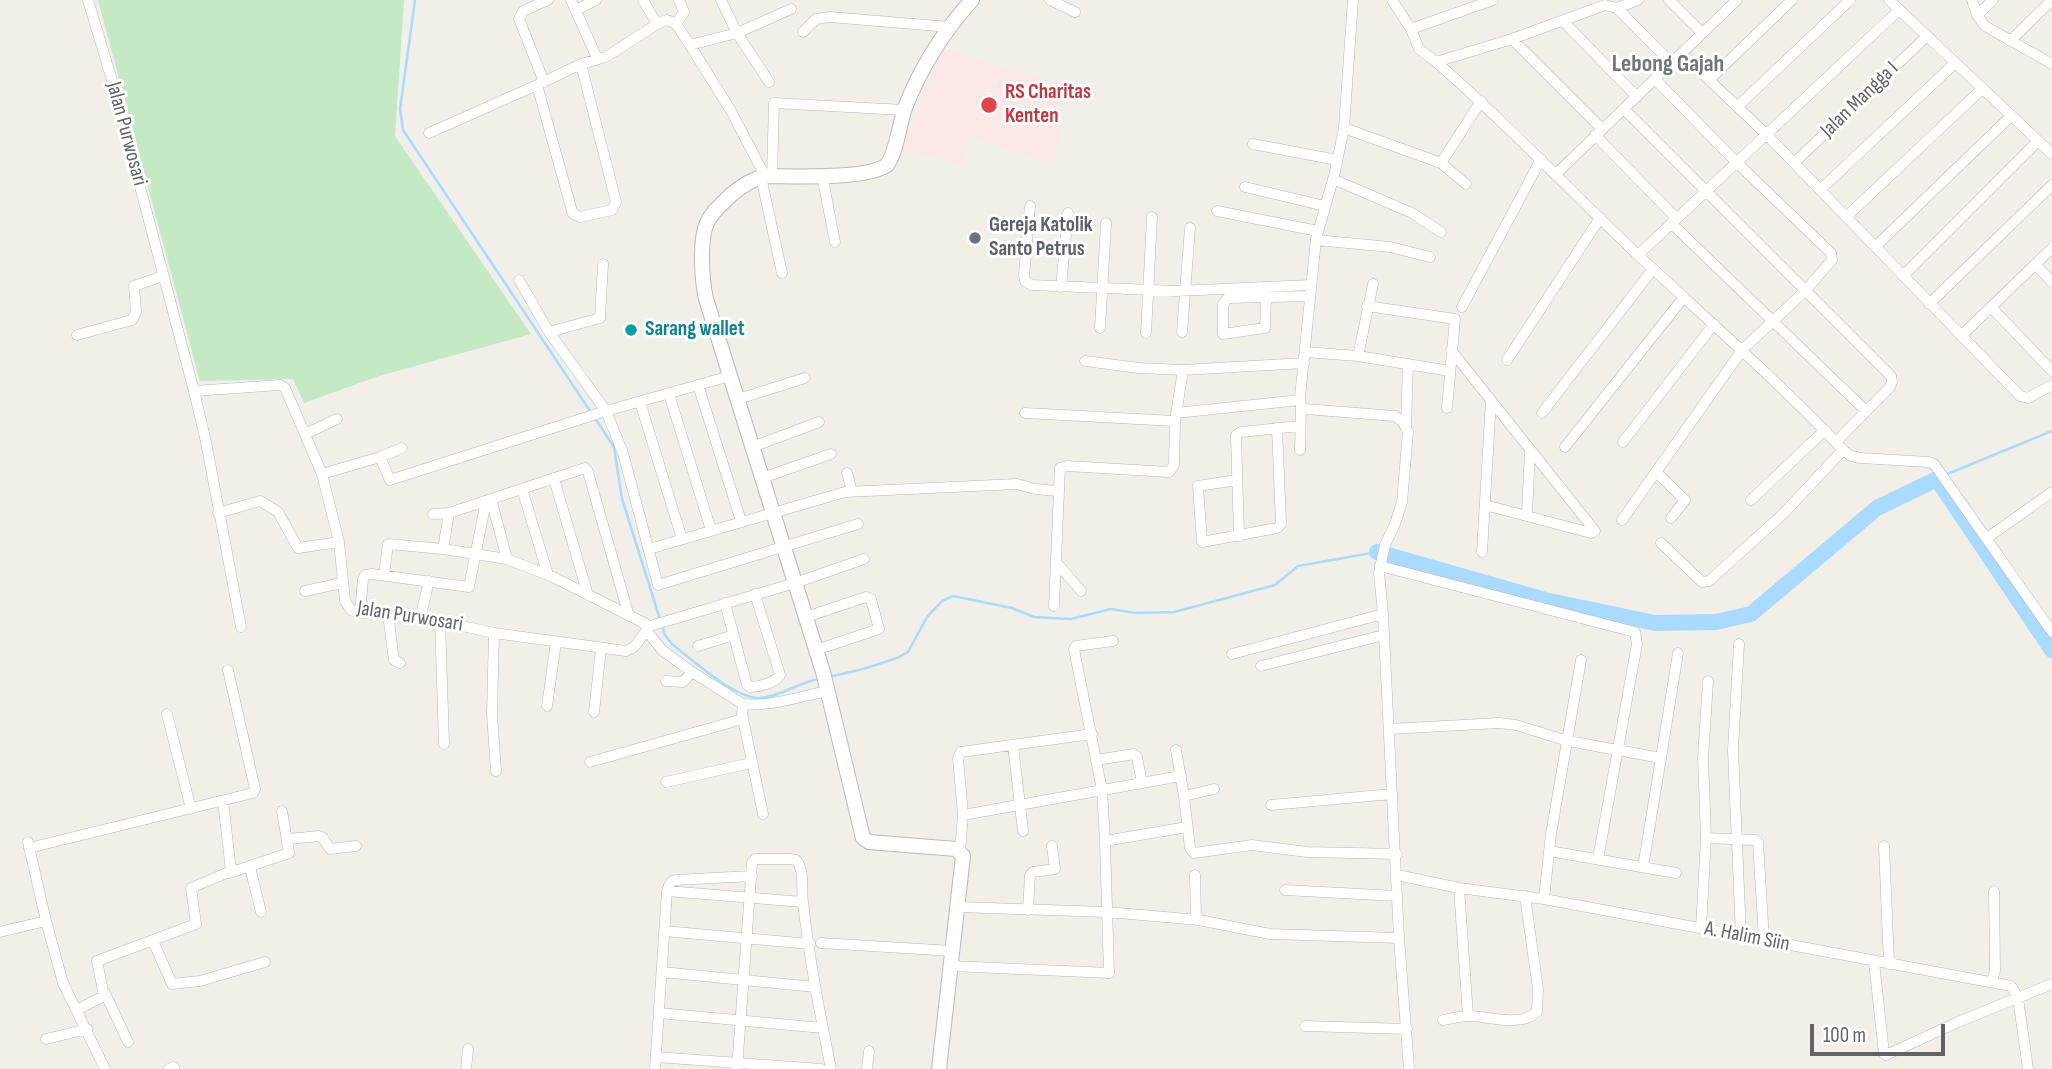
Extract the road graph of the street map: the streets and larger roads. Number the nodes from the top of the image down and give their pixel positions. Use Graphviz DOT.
graph roads {
  1 [pos="88,0"];
  2 [pos="548,0"];
  3 [pos="571,0"];
  4 [pos="596,0"];
  5 [pos="643,0"];
  6 [pos="679,0"];
  7 [pos="721,0"];
  8 [pos="972,0"];
  9 [pos="1050,0"];
  10 [pos="1343,0"];
  11 [pos="1353,0"];
  12 [pos="1404,0"];
  13 [pos="1493,0"];
  14 [pos="1638,0"];
  15 [pos="1669,0"];
  16 [pos="1737,0"];
  17 [pos="1792,0"];
  18 [pos="1850,0"];
  19 [pos="1889,0"];
  20 [pos="1972,0"];
  21 [pos="1993,0"];
  22 [pos="2052,0"];
  23 [pos="1393,2"];
  24 [pos="1605,2"];
  25 [pos="1616,8"];
  26 [pos="791,9"];
  27 [pos="576,10"];
  28 [pos="1899,10"];
  29 [pos="1075,12"];
  30 [pos="1977,15"];
  31 [pos="1563,21"];
  32 [pos="657,24"];
  33 [pos="676,24"];
  34 [pos="950,27"];
  35 [pos="1411,29"];
  36 [pos="803,32"];
  37 [pos="737,33"];
  38 [pos="1702,33"];
  39 [pos="1926,37"];
  40 [pos="1511,39"];
  41 [pos="2010,41"];
  42 [pos="690,45"];
  43 [pos="1682,54"];
  44 [pos="597,58"];
  45 [pos="2051,61"];
  46 [pos="1436,62"];
  47 [pos="581,64"];
  48 [pos="1672,64"];
  49 [pos="1954,64"];
  50 [pos="1710,79"];
  51 [pos="1656,80"];
  52 [pos="769,82"];
  53 [pos="541,83"];
  54 [pos="1982,89"];
  55 [pos="1637,97"];
  56 [pos="1481,100"];
  57 [pos="1738,106"];
  58 [pos="904,110"];
  59 [pos="1624,110"];
  60 [pos="2011,116"];
  61 [pos="1344,128"];
  62 [pos="1599,132"];
  63 [pos="429,133"];
  64 [pos="1766,135"];
  65 [pos="2038,141"];
  66 [pos="1252,144"];
  67 [pos="2052,154"];
  68 [pos="1541,159"];
  69 [pos="1337,160"];
  70 [pos="1736,162"];
  71 [pos="1441,163"];
  72 [pos="1794,163"];
  73 [pos="1556,174"];
  74 [pos="822,175"];
  75 [pos="766,176"];
  76 [pos="1333,179"];
  77 [pos="1466,184"];
  78 [pos="2052,185"];
  79 [pos="1245,187"];
  80 [pos="1820,190"];
  81 [pos="1704,191"];
  82 [pos="1325,205"];
  83 [pos="1030,206"];
  84 [pos="1217,211"];
  85 [pos="1068,213"];
  86 [pos="1152,218"];
  87 [pos="1600,218"];
  88 [pos="1846,218"];
  89 [pos="1674,220"];
  90 [pos="1106,223"];
  91 [pos="1191,228"];
  92 [pos="1441,232"];
  93 [pos="1317,235"];
  94 [pos="835,243"];
  95 [pos="1875,247"];
  96 [pos="2052,248"];
  97 [pos="1638,255"];
  98 [pos="1430,257"];
  99 [pos="603,264"];
  100 [pos="2035,264"];
  101 [pos="1653,269"];
  102 [pos="782,273"];
  103 [pos="163,276"];
  104 [pos="1903,276"];
  105 [pos="519,280"];
  106 [pos="2052,282"];
  107 [pos="1373,285"];
  108 [pos="1061,287"];
  109 [pos="1102,288"];
  110 [pos="1147,290"];
  111 [pos="1186,290"];
  112 [pos="1311,290"];
  113 [pos="1805,291"];
  114 [pos="1266,297"];
  115 [pos="1684,297"];
  116 [pos="1929,304"];
  117 [pos="1367,306"];
  118 [pos="1462,307"];
  119 [pos="1991,307"];
  120 [pos="1774,321"];
  121 [pos="1714,324"];
  122 [pos="1100,328"];
  123 [pos="548,332"];
  124 [pos="1182,332"];
  125 [pos="1146,333"];
  126 [pos="76,335"];
  127 [pos="1961,336"];
  128 [pos="1451,350"];
  129 [pos="1742,350"];
  130 [pos="1305,352"];
  131 [pos="1358,356"];
  132 [pos="1507,360"];
  133 [pos="1085,361"];
  134 [pos="1304,363"];
  135 [pos="1408,364"];
  136 [pos="1183,370"];
  137 [pos="1450,371"];
  138 [pos="2052,371"];
  139 [pos="730,376"];
  140 [pos="805,378"];
  141 [pos="2052,385"];
  142 [pos="698,386"];
  143 [pos="194,391"];
  144 [pos="669,394"];
  145 [pos="738,399"];
  146 [pos="1491,400"];
  147 [pos="640,402"];
  148 [pos="1301,403"];
  149 [pos="1447,408"];
  150 [pos="1866,411"];
  151 [pos="604,413"];
  152 [pos="1025,413"];
  153 [pos="1542,413"];
  154 [pos="1176,417"];
  155 [pos="337,419"];
  156 [pos="819,422"];
  157 [pos="1300,426"];
  158 [pos="1406,426"];
  159 [pos="1277,428"];
  160 [pos="1825,430"];
  161 [pos="305,434"];
  162 [pos="1623,442"];
  163 [pos="1840,446"];
  164 [pos="752,447"];
  165 [pos="1565,447"];
  166 [pos="402,448"];
  167 [pos="1530,449"];
  168 [pos="1300,450"];
  169 [pos="831,454"];
  170 [pos="380,457"];
  171 [pos="1656,472"];
  172 [pos="847,473"];
  173 [pos="322,474"];
  174 [pos="762,478"];
  175 [pos="554,479"];
  176 [pos="1237,480"];
  177 [pos="522,489"];
  178 [pos="852,491"];
  179 [pos="1057,491"];
  180 [pos="2052,492"];
  181 [pos="489,500"];
  182 [pos="1751,500"];
  183 [pos="1485,505"];
  184 [pos="218,513"];
  185 [pos="449,513"];
  186 [pos="772,513"];
  187 [pos="433,514"];
  188 [pos="1527,515"];
  189 [pos="1671,518"];
  190 [pos="1622,520"];
  191 [pos="741,521"];
  192 [pos="858,524"];
  193 [pos="711,530"];
  194 [pos="1239,536"];
  195 [pos="1987,538"];
  196 [pos="682,540"];
  197 [pos="339,542"];
  198 [pos="1661,543"];
  199 [pos="783,548"];
  200 [pos="443,549"];
  201 [pos="649,549"];
  202 [pos="1482,552"];
  203 [pos="476,554"];
  204 [pos="506,559"];
  205 [pos="864,559"];
  206 [pos="1056,562"];
  207 [pos="1380,565"];
  208 [pos="384,575"];
  209 [pos="548,575"];
  210 [pos="429,581"];
  211 [pos="342,583"];
  212 [pos="795,583"];
  213 [pos="305,591"];
  214 [pos="1081,591"];
  215 [pos="755,594"];
  216 [pos="588,595"];
  217 [pos="725,603"];
  218 [pos="1054,606"];
  219 [pos="360,613"];
  220 [pos="388,614"];
  221 [pos="1383,614"];
  222 [pos="629,616"];
  223 [pos="806,617"];
  224 [pos="421,619"];
  225 [pos="440,621"];
  226 [pos="242,627"];
  227 [pos="650,627"];
  228 [pos="2052,632"];
  229 [pos="494,633"];
  230 [pos="733,635"];
  231 [pos="1384,635"];
  232 [pos="1113,641"];
  233 [pos="555,642"];
  234 [pos="1739,644"];
  235 [pos="698,646"];
  236 [pos="601,649"];
  237 [pos="816,650"];
  238 [pos="1678,653"];
  239 [pos="1231,654"];
  240 [pos="1581,660"];
  241 [pos="400,663"];
  242 [pos="1261,666"];
  243 [pos="228,670"];
  244 [pos="692,673"];
  245 [pos="666,681"];
  246 [pos="1707,681"];
  247 [pos="827,689"];
  248 [pos="750,697"];
  249 [pos="547,706"];
  250 [pos="594,712"];
  251 [pos="167,714"];
  252 [pos="743,719"];
  253 [pos="1389,729"];
  254 [pos="1092,734"];
  255 [pos="1567,741"];
  256 [pos="444,744"];
  257 [pos="1013,746"];
  258 [pos="1176,750"];
  259 [pos="1618,751"];
  260 [pos="1661,758"];
  261 [pos="1096,760"];
  262 [pos="590,762"];
  263 [pos="751,762"];
  264 [pos="496,771"];
  265 [pos="1181,776"];
  266 [pos="666,782"];
  267 [pos="1142,783"];
  268 [pos="1214,789"];
  269 [pos="1102,790"];
  270 [pos="1392,794"];
  271 [pos="1184,796"];
  272 [pos="223,801"];
  273 [pos="1019,805"];
  274 [pos="1271,805"];
  275 [pos="191,809"];
  276 [pos="282,811"];
  277 [pos="763,814"];
  278 [pos="963,815"];
  279 [pos="1187,827"];
  280 [pos="1023,831"];
  281 [pos="1706,838"];
  282 [pos="288,839"];
  283 [pos="1736,839"];
  284 [pos="1105,841"];
  285 [pos="356,846"];
  286 [pos="1052,846"];
  287 [pos="1884,846"];
  288 [pos="960,851"];
  289 [pos="1549,851"];
  290 [pos="1397,854"];
  291 [pos="1598,859"];
  292 [pos="250,867"];
  293 [pos="1643,867"];
  294 [pos="229,873"];
  295 [pos="1676,873"];
  296 [pos="1195,875"];
  297 [pos="1397,875"];
  298 [pos="752,876"];
  299 [pos="1459,888"];
  300 [pos="1285,890"];
  301 [pos="667,891"];
  302 [pos="1994,891"];
  303 [pos="1397,896"];
  304 [pos="1525,896"];
  305 [pos="751,897"];
  306 [pos="1544,899"];
  307 [pos="803,902"];
  308 [pos="958,907"];
  309 [pos="1028,909"];
  310 [pos="261,912"];
  311 [pos="1107,912"];
  312 [pos="1196,920"];
  313 [pos="46,921"];
  314 [pos="1701,928"];
  315 [pos="664,931"];
  316 [pos="0,932"];
  317 [pos="1741,936"];
  318 [pos="1399,938"];
  319 [pos="747,940"];
  320 [pos="1764,940"];
  321 [pos="153,941"];
  322 [pos="821,943"];
  323 [pos="810,944"];
  324 [pos="952,959"];
  325 [pos="265,962"];
  326 [pos="1874,962"];
  327 [pos="1888,964"];
  328 [pos="662,972"];
  329 [pos="1993,976"];
  330 [pos="744,980"];
  331 [pos="2052,984"];
  332 [pos="815,987"];
  333 [pos="105,993"];
  334 [pos="2018,998"];
  335 [pos="76,1010"];
  336 [pos="659,1013"];
  337 [pos="1468,1016"];
  338 [pos="1443,1020"];
  339 [pos="741,1021"];
  340 [pos="1305,1026"];
  341 [pos="823,1028"];
  342 [pos="87,1029"];
  343 [pos="1407,1029"];
  344 [pos="46,1039"];
  345 [pos="128,1042"];
  346 [pos="468,1049"];
  347 [pos="869,1051"];
  348 [pos="656,1057"];
  349 [pos="737,1066"];
  350 [pos="105,1069"];
  351 [pos="467,1069"];
  352 [pos="655,1069"];
  353 [pos="821,1069"];
  354 [pos="831,1069"];
  355 [pos="867,1069"];
  356 [pos="939,1069"];
  357 [pos="1409,1069"];
  358 [pos="2028,1069"];
  1 -- 103 [label="street, Jalan Purwosari"];
  2 -- 53 [label="street"];
  3 -- 27 [label="street"];
  4 -- 27 [label="street"];
  5 -- 32 [label="street"];
  6 -- 33 [label="street"];
  7 -- 37 [label="street"];
  8 -- 34 [label="street"];
  9 -- 29 [label="street"];
  10 -- 11 [label="street"];
  11 -- 61 [label="street"];
  12 -- 23 [label="street"];
  13 -- 35 [label="street"];
  14 -- 25 [label="street"];
  15 -- 38 [label="street"];
  16 -- 38 [label="street"];
  17 -- 50 [label="street"];
  18 -- 57 [label="street"];
  19 -- 28 [label="street"];
  20 -- 30 [label="street"];
  21 -- 30 [label="street"];
  22 -- 41 [label="street"];
  23 -- 35 [label="street"];
  24 -- 25 [label="street"];
  24 -- 31 [label="street"];
  25 -- 48 [label="street"];
  26 -- 37 [label="street"];
  27 -- 44 [label="street"];
  28 -- 39 [label="street"];
  28 -- 64 [label="street"];
  30 -- 41 [label="street"];
  31 -- 40 [label="street"];
  31 -- 55 [label="street"];
  32 -- 33 [label="street"];
  32 -- 44 [label="street"];
  33 -- 42 [label="street"];
  34 -- 36 [label="street"];
  34 -- 58 [label="street"];
  35 -- 46 [label="street"];
  37 -- 42 [label="street"];
  37 -- 52 [label="street"];
  38 -- 43 [label="street"];
  39 -- 49 [label="street"];
  39 -- 72 [label="street, Jalan Mangga I"];
  40 -- 46 [label="street"];
  40 -- 62 [label="street"];
  41 -- 45 [label="street"];
  42 -- 75 [label="street"];
  43 -- 48 [label="street"];
  43 -- 50 [label="street"];
  44 -- 47 [label="street"];
  46 -- 56 [label="street"];
  47 -- 53 [label="street"];
  47 -- 53 [label="street"];
  48 -- 51 [label="street"];
  49 -- 54 [label="street"];
  49 -- 80 [label="street"];
  50 -- 57 [label="street"];
  51 -- 55 [label="street"];
  51 -- 70 [label="street"];
  53 -- 63 [label="street"];
  54 -- 60 [label="street"];
  54 -- 88 [label="street"];
  55 -- 59 [label="street"];
  56 -- 68 [label="street"];
  56 -- 71 [label="street"];
  57 -- 64 [label="street"];
  58 -- 74 [label="street"];
  58 -- 75 [label="street"];
  59 -- 62 [label="street"];
  59 -- 81 [label="street"];
  60 -- 65 [label="street"];
  60 -- 95 [label="street"];
  61 -- 69 [label="street"];
  61 -- 71 [label="street"];
  62 -- 73 [label="street"];
  62 -- 89 [label="street"];
  64 -- 70 [label="street"];
  64 -- 72 [label="street"];
  65 -- 67 [label="street"];
  65 -- 104 [label="street"];
  66 -- 69 [label="street"];
  68 -- 73 [label="street"];
  68 -- 118 [label="street"];
  69 -- 76 [label="street"];
  70 -- 81 [label="street"];
  70 -- 113 [label="street"];
  71 -- 77 [label="street"];
  72 -- 80 [label="street"];
  73 -- 87 [label="street"];
  74 -- 75 [label="street"];
  74 -- 94 [label="street"];
  75 -- 102 [label="street"];
  75 -- 139 [label="street"];
  76 -- 82 [label="street"];
  76 -- 92 [label="street"];
  78 -- 116 [label="street"];
  79 -- 82 [label="street"];
  80 -- 88 [label="street"];
  81 -- 89 [label="street"];
  81 -- 113 [label="street"];
  82 -- 93 [label="street"];
  83 -- 108 [label="street"];
  84 -- 93 [label="street"];
  85 -- 108 [label="street"];
  86 -- 110 [label="street"];
  87 -- 97 [label="street"];
  87 -- 132 [label="street"];
  88 -- 95 [label="street"];
  89 -- 97 [label="street"];
  89 -- 120 [label="street"];
  90 -- 109 [label="street"];
  91 -- 111 [label="street"];
  93 -- 98 [label="street"];
  93 -- 112 [label="street"];
  95 -- 104 [label="street"];
  96 -- 100 [label="street"];
  97 -- 101 [label="street"];
  99 -- 123 [label="street"];
  100 -- 106 [label="street"];
  100 -- 119 [label="street"];
  101 -- 115 [label="street"];
  101 -- 153 [label="street"];
  103 -- 126 [label="street"];
  103 -- 143 [label="street, Jalan Purwosari"];
  104 -- 116 [label="street"];
  105 -- 123 [label="street"];
  107 -- 117 [label="street"];
  108 -- 109 [label="street"];
  109 -- 110 [label="street"];
  109 -- 122 [label="street"];
  110 -- 111 [label="street"];
  110 -- 125 [label="street"];
  111 -- 112 [label="street"];
  111 -- 124 [label="street"];
  112 -- 114 [label="street"];
  112 -- 130 [label="street"];
  113 -- 120 [label="street"];
  113 -- 150 [label="street"];
  114 -- 114 [label="street"];
  115 -- 121 [label="street"];
  115 -- 165 [label="street"];
  116 -- 127 [label="street"];
  117 -- 128 [label="street"];
  117 -- 131 [label="street"];
  119 -- 127 [label="street"];
  119 -- 138 [label="street"];
  120 -- 129 [label="street"];
  120 -- 150 [label="street"];
  121 -- 129 [label="street"];
  121 -- 162 [label="street"];
  123 -- 151 [label="street"];
  127 -- 141 [label="street"];
  128 -- 137 [label="street"];
  128 -- 146 [label="street"];
  129 -- 160 [label="street"];
  129 -- 171 [label="street"];
  130 -- 131 [label="street"];
  130 -- 134 [label="street"];
  131 -- 135 [label="street"];
  133 -- 136 [label="street"];
  134 -- 136 [label="street"];
  134 -- 148 [label="street"];
  135 -- 137 [label="street"];
  135 -- 158 [label="street"];
  136 -- 154 [label="street"];
  137 -- 149 [label="street"];
  139 -- 142 [label="street"];
  139 -- 145 [label="street"];
  140 -- 145 [label="street"];
  142 -- 144 [label="street"];
  142 -- 191 [label="street"];
  143 -- 161 [label="street, Jalan Purwosari"];
  143 -- 184 [label="street, Jalan Purwosari"];
  144 -- 147 [label="street"];
  144 -- 193 [label="street"];
  145 -- 164 [label="street"];
  146 -- 167 [label="street"];
  146 -- 183 [label="street"];
  147 -- 151 [label="street"];
  147 -- 196 [label="street"];
  148 -- 154 [label="street"];
  148 -- 157 [label="street"];
  148 -- 158 [label="street"];
  150 -- 163 [label="street"];
  151 -- 170 [label="street"];
  151 -- 201 [label="street"];
  152 -- 154 [label="street"];
  154 -- 179 [label="street"];
  155 -- 161 [label="street"];
  156 -- 164 [label="street"];
  157 -- 159 [label="street"];
  157 -- 168 [label="street"];
  158 -- 207 [label="street"];
  159 -- 176 [label="street"];
  159 -- 194 [label="street"];
  160 -- 163 [label="street"];
  160 -- 182 [label="street"];
  161 -- 173 [label="street, Jalan Purwosari"];
  163 -- 195 [label="street"];
  163 -- 198 [label="street"];
  164 -- 174 [label="street"];
  166 -- 170 [label="street"];
  167 -- 188 [label="street"];
  167 -- 188 [label="street"];
  169 -- 174 [label="street"];
  170 -- 173 [label="street"];
  171 -- 189 [label="street"];
  171 -- 190 [label="street"];
  172 -- 178 [label="street"];
  173 -- 197 [label="street, Jalan Purwosari"];
  174 -- 186 [label="street"];
  175 -- 177 [label="street"];
  175 -- 216 [label="street"];
  175 -- 222 [label="street"];
  176 -- 194 [label="street"];
  176 -- 194 [label="street"];
  177 -- 181 [label="street"];
  177 -- 209 [label="street"];
  178 -- 179 [label="street"];
  178 -- 186 [label="street"];
  179 -- 206 [label="street"];
  180 -- 195 [label="street"];
  181 -- 185 [label="street"];
  181 -- 203 [label="street"];
  181 -- 204 [label="street"];
  183 -- 188 [label="street"];
  183 -- 202 [label="street"];
  184 -- 197 [label="street"];
  184 -- 226 [label="street, Jalan Purwosari"];
  185 -- 187 [label="street"];
  185 -- 200 [label="street"];
  186 -- 191 [label="street"];
  186 -- 199 [label="street"];
  191 -- 193 [label="street"];
  192 -- 199 [label="street"];
  193 -- 196 [label="street"];
  195 -- 228 [label="street"];
  196 -- 201 [label="street"];
  197 -- 211 [label="street, Jalan Purwosari"];
  199 -- 201 [label="street"];
  199 -- 212 [label="street"];
  200 -- 203 [label="street"];
  200 -- 208 [label="street"];
  203 -- 204 [label="street"];
  203 -- 210 [label="street"];
  204 -- 209 [label="street"];
  205 -- 212 [label="street"];
  206 -- 214 [label="street"];
  206 -- 218 [label="street"];
  207 -- 221 [label="street"];
  207 -- 259 [label="street"];
  208 -- 210 [label="street"];
  208 -- 219 [label="street"];
  209 -- 216 [label="street"];
  210 -- 224 [label="street"];
  211 -- 213 [label="street"];
  211 -- 219 [label="street, Jalan Purwosari"];
  212 -- 215 [label="street"];
  212 -- 223 [label="street"];
  215 -- 217 [label="street"];
  215 -- 248 [label="street"];
  216 -- 222 [label="street"];
  217 -- 227 [label="street"];
  217 -- 230 [label="street"];
  219 -- 220 [label="street, Jalan Purwosari"];
  220 -- 224 [label="street, Jalan Purwosari"];
  220 -- 241 [label="street"];
  221 -- 231 [label="street"];
  221 -- 239 [label="street"];
  222 -- 227 [label="street"];
  223 -- 237 [label="street"];
  223 -- 237 [label="street"];
  224 -- 225 [label="street, Jalan Purwosari"];
  225 -- 229 [label="street, Jalan Purwosari"];
  225 -- 256 [label="street"];
  227 -- 236 [label="street, Jalan Purwosari"];
  227 -- 244 [label="street"];
  229 -- 233 [label="street, Jalan Purwosari"];
  229 -- 264 [label="street"];
  230 -- 235 [label="street"];
  230 -- 248 [label="street"];
  231 -- 242 [label="street"];
  231 -- 253 [label="street"];
  232 -- 254 [label="street"];
  233 -- 236 [label="street, Jalan Purwosari"];
  233 -- 249 [label="street"];
  234 -- 283 [label="street"];
  236 -- 250 [label="street"];
  237 -- 247 [label="street"];
  238 -- 260 [label="street"];
  240 -- 255 [label="street"];
  243 -- 272 [label="street"];
  244 -- 245 [label="street"];
  244 -- 248 [label="street"];
  246 -- 281 [label="street"];
  247 -- 248 [label="street"];
  247 -- 288 [label="street"];
  248 -- 252 [label="street"];
  251 -- 275 [label="street"];
  252 -- 262 [label="street"];
  252 -- 263 [label="street"];
  253 -- 255 [label="street"];
  253 -- 270 [label="street"];
  254 -- 257 [label="street"];
  254 -- 261 [label="street"];
  255 -- 259 [label="street"];
  255 -- 289 [label="street"];
  257 -- 273 [label="street"];
  257 -- 278 [label="street"];
  258 -- 265 [label="street"];
  259 -- 260 [label="street"];
  259 -- 291 [label="street"];
  260 -- 293 [label="street"];
  261 -- 267 [label="street"];
  261 -- 269 [label="street"];
  263 -- 266 [label="street"];
  263 -- 277 [label="street"];
  265 -- 267 [label="street"];
  265 -- 271 [label="street"];
  267 -- 269 [label="street"];
  268 -- 271 [label="street"];
  269 -- 273 [label="street"];
  269 -- 284 [label="street"];
  270 -- 274 [label="street"];
  270 -- 290 [label="street"];
  271 -- 279 [label="street"];
  272 -- 275 [label="street"];
  272 -- 294 [label="street"];
  273 -- 278 [label="street"];
  273 -- 280 [label="street"];
  275 -- 313 [label="street"];
  276 -- 282 [label="street"];
  278 -- 288 [label="street"];
  279 -- 284 [label="street"];
  279 -- 290 [label="street"];
  281 -- 283 [label="street"];
  281 -- 314 [label="street"];
  282 -- 285 [label="street"];
  282 -- 292 [label="street"];
  283 -- 317 [label="street"];
  283 -- 320 [label="street"];
  284 -- 311 [label="street"];
  286 -- 309 [label="street"];
  287 -- 327 [label="street"];
  288 -- 308 [label="street"];
  289 -- 291 [label="street"];
  289 -- 306 [label="street"];
  290 -- 297 [label="street"];
  291 -- 293 [label="street"];
  292 -- 294 [label="street"];
  292 -- 310 [label="street"];
  293 -- 295 [label="street"];
  294 -- 321 [label="street"];
  296 -- 312 [label="street"];
  297 -- 299 [label="street, A. Halim Siin"];
  297 -- 303 [label="street"];
  298 -- 301 [label="street"];
  298 -- 305 [label="street"];
  298 -- 307 [label="street"];
  299 -- 304 [label="street, A. Halim Siin"];
  299 -- 337 [label="street"];
  300 -- 303 [label="street"];
  301 -- 305 [label="street"];
  301 -- 315 [label="street"];
  302 -- 329 [label="street"];
  303 -- 318 [label="street"];
  304 -- 306 [label="street, A. Halim Siin"];
  304 -- 337 [label="street"];
  305 -- 307 [label="street"];
  305 -- 319 [label="street"];
  306 -- 314 [label="street, A. Halim Siin"];
  307 -- 323 [label="street"];
  308 -- 309 [label="street"];
  308 -- 324 [label="street"];
  309 -- 311 [label="street"];
  311 -- 312 [label="street"];
  311 -- 324 [label="street"];
  312 -- 318 [label="street"];
  313 -- 316 [label="street"];
  313 -- 335 [label="street"];
  314 -- 317 [label="street, A. Halim Siin"];
  315 -- 319 [label="street"];
  315 -- 328 [label="street"];
  317 -- 320 [label="street, A. Halim Siin"];
  318 -- 343 [label="street"];
  319 -- 323 [label="street"];
  319 -- 330 [label="street"];
  320 -- 326 [label="street, A. Halim Siin"];
  321 -- 325 [label="street"];
  321 -- 333 [label="street"];
  322 -- 324 [label="street"];
  323 -- 332 [label="street"];
  324 -- 356 [label="street"];
  326 -- 327 [label="street, A. Halim Siin"];
  326 -- 334 [label="street"];
  327 -- 329 [label="street, A. Halim Siin"];
  328 -- 330 [label="street"];
  328 -- 336 [label="street"];
  329 -- 334 [label="street, A. Halim Siin"];
  330 -- 332 [label="street"];
  330 -- 339 [label="street"];
  331 -- 334 [label="street"];
  332 -- 341 [label="street"];
  333 -- 335 [label="street"];
  333 -- 345 [label="street"];
  334 -- 358 [label="street"];
  335 -- 342 [label="street"];
  336 -- 339 [label="street"];
  336 -- 348 [label="street"];
  337 -- 338 [label="street"];
  339 -- 341 [label="street"];
  339 -- 349 [label="street"];
  340 -- 343 [label="street"];
  341 -- 354 [label="street"];
  342 -- 344 [label="street"];
  342 -- 350 [label="street"];
  343 -- 357 [label="street"];
  346 -- 351 [label="street"];
  347 -- 355 [label="street"];
  348 -- 349 [label="street"];
  348 -- 352 [label="street"];
  349 -- 353 [label="street"];
}
